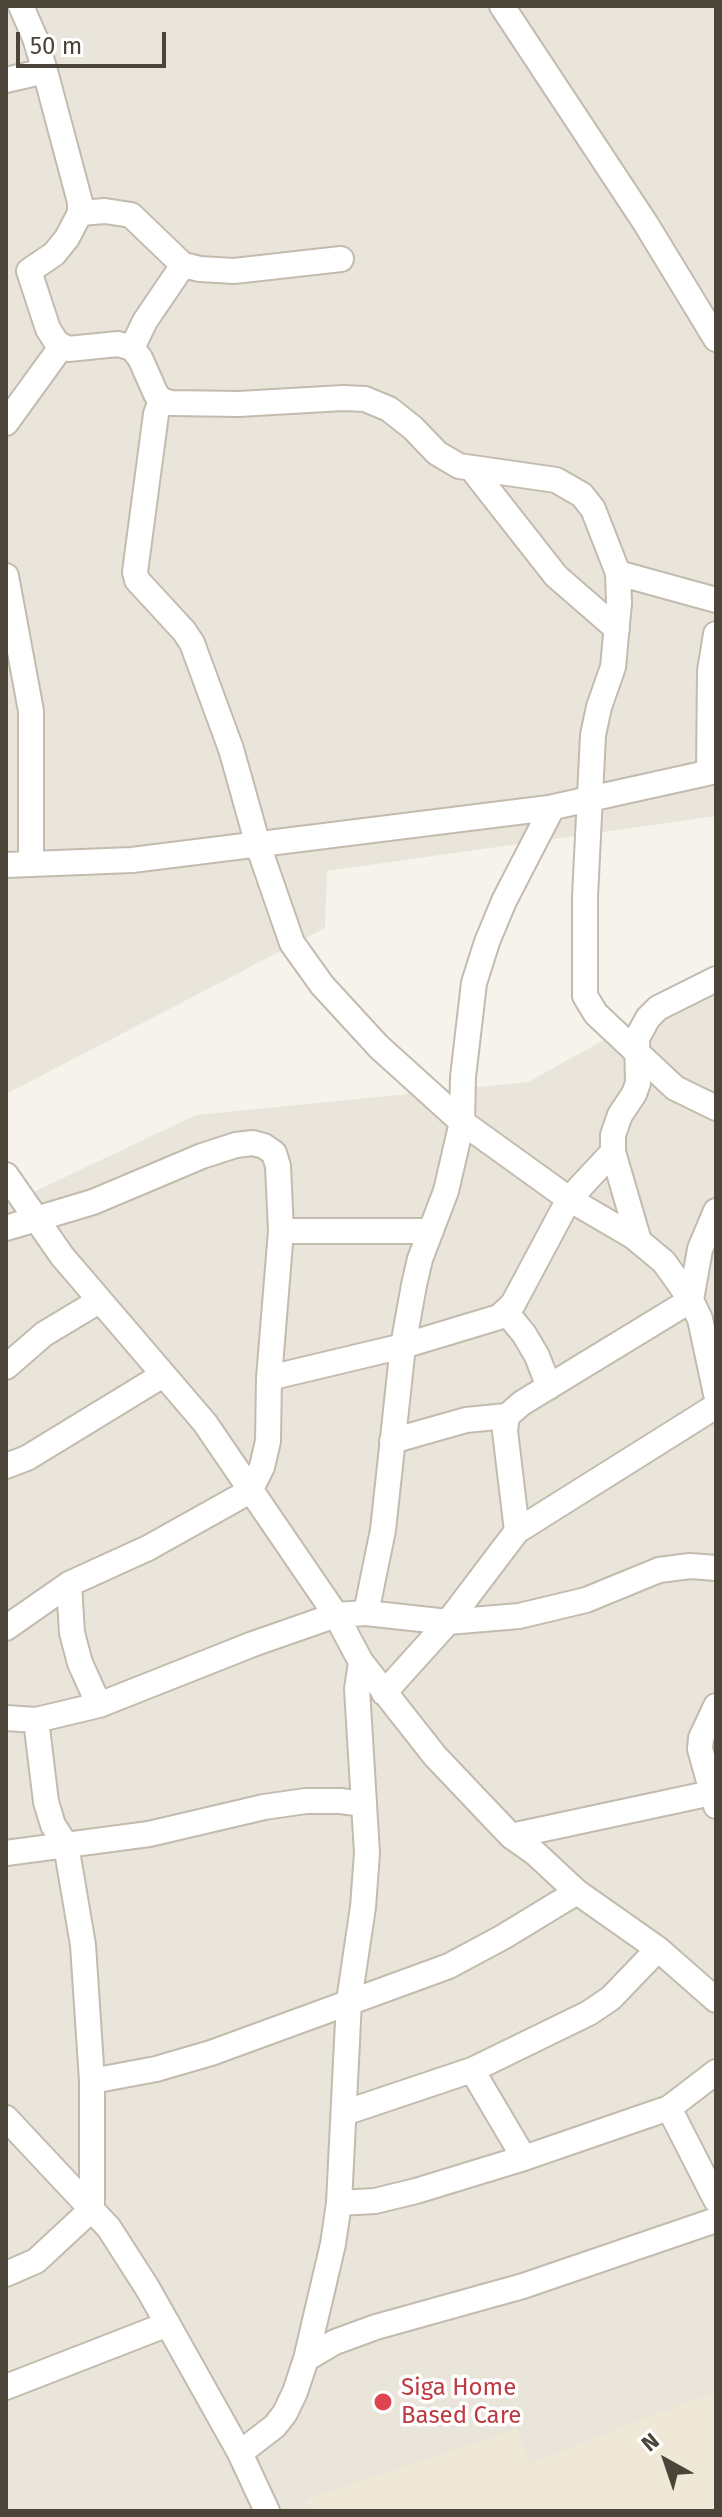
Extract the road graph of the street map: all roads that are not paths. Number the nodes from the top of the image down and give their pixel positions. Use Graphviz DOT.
graph roads {
  1 [pos="21,6"];
  2 [pos="502,6"];
  3 [pos="45,71"];
  4 [pos="6,80"];
  5 [pos="80,213"];
  6 [pos="341,259"];
  7 [pos="183,265"];
  8 [pos="18,271"];
  9 [pos="716,339"];
  10 [pos="61,347"];
  11 [pos="132,348"];
  12 [pos="161,400"];
  13 [pos="11,410"];
  14 [pos="472,469"];
  15 [pos="618,573"];
  16 [pos="6,576"];
  17 [pos="716,600"];
  18 [pos="617,629"];
  19 [pos="12,631"];
  20 [pos="716,634"];
  21 [pos="712,771"];
  22 [pos="591,799"];
  23 [pos="552,808"];
  24 [pos="258,845"];
  25 [pos="31,863"];
  26 [pos="6,865"];
  27 [pos="716,979"];
  28 [pos="636,1052"];
  29 [pos="716,1108"];
  30 [pos="462,1122"];
  31 [pos="613,1152"];
  32 [pos="6,1175"];
  33 [pos="569,1199"];
  34 [pos="716,1211"];
  35 [pos="37,1219"];
  36 [pos="6,1228"];
  37 [pos="281,1231"];
  38 [pos="431,1231"];
  39 [pos="639,1241"];
  40 [pos="716,1300"];
  41 [pos="99,1301"];
  42 [pos="695,1310"];
  43 [pos="506,1312"];
  44 [pos="403,1346"];
  45 [pos="6,1367"];
  46 [pos="163,1375"];
  47 [pos="269,1378"];
  48 [pos="549,1387"];
  49 [pos="716,1394"];
  50 [pos="716,1406"];
  51 [pos="507,1416"];
  52 [pos="392,1441"];
  53 [pos="6,1466"];
  54 [pos="250,1491"];
  55 [pos="517,1531"];
  56 [pos="716,1568"];
  57 [pos="69,1584"];
  58 [pos="366,1613"];
  59 [pos="336,1615"];
  60 [pos="448,1622"];
  61 [pos="6,1628"];
  62 [pos="361,1662"];
  63 [pos="384,1693"];
  64 [pos="99,1705"];
  65 [pos="716,1706"];
  66 [pos="6,1718"];
  67 [pos="36,1720"];
  68 [pos="715,1797"];
  69 [pos="364,1804"];
  70 [pos="511,1836"];
  71 [pos="66,1845"];
  72 [pos="6,1853"];
  73 [pos="577,1892"];
  74 [pos="658,1949"];
  75 [pos="713,1988"];
  76 [pos="349,2001"];
  77 [pos="472,2070"];
  78 [pos="716,2072"];
  79 [pos="92,2081"];
  80 [pos="669,2108"];
  81 [pos="344,2113"];
  82 [pos="6,2118"];
  83 [pos="524,2158"];
  84 [pos="716,2200"];
  85 [pos="339,2203"];
  86 [pos="92,2209"];
  87 [pos="716,2220"];
  88 [pos="6,2274"];
  89 [pos="168,2324"];
  90 [pos="306,2359"];
  91 [pos="6,2387"];
  92 [pos="240,2453"];
  93 [pos="267,2511"];
  1 -- 3 [label="street"];
  2 -- 9 [label="street"];
  3 -- 4 [label="street"];
  3 -- 5 [label="street"];
  5 -- 7 [label="street"];
  5 -- 8 [label="street"];
  6 -- 7 [label="street"];
  7 -- 11 [label="street"];
  8 -- 10 [label="street"];
  10 -- 11 [label="street"];
  10 -- 13 [label="street"];
  11 -- 12 [label="street"];
  12 -- 14 [label="street"];
  12 -- 24 [label="street"];
  14 -- 15 [label="street"];
  14 -- 18 [label="street"];
  15 -- 17 [label="street"];
  15 -- 18 [label="street"];
  16 -- 19 [label="street"];
  18 -- 22 [label="street"];
  19 -- 25 [label="street"];
  20 -- 21 [label="street"];
  21 -- 22 [label="street"];
  22 -- 23 [label="street"];
  22 -- 28 [label="street"];
  23 -- 24 [label="street"];
  23 -- 30 [label="street"];
  24 -- 25 [label="street"];
  24 -- 30 [label="street"];
  25 -- 26 [label="street"];
  27 -- 28 [label="street"];
  28 -- 29 [label="street"];
  28 -- 31 [label="street"];
  30 -- 33 [label="street"];
  30 -- 38 [label="street"];
  31 -- 33 [label="street"];
  31 -- 39 [label="street"];
  32 -- 35 [label="street"];
  33 -- 39 [label="street"];
  33 -- 43 [label="street"];
  34 -- 42 [label="street"];
  35 -- 36 [label="street"];
  35 -- 37 [label="street"];
  35 -- 41 [label="street"];
  37 -- 38 [label="street"];
  37 -- 47 [label="street"];
  38 -- 44 [label="street"];
  39 -- 42 [label="street"];
  40 -- 42 [label="street"];
  41 -- 45 [label="street"];
  41 -- 46 [label="street"];
  42 -- 48 [label="street"];
  42 -- 49 [label="street"];
  43 -- 44 [label="street"];
  43 -- 48 [label="street"];
  44 -- 47 [label="street"];
  44 -- 52 [label="street"];
  46 -- 53 [label="street"];
  46 -- 54 [label="street"];
  47 -- 54 [label="street"];
  48 -- 51 [label="street"];
  50 -- 55 [label="street"];
  51 -- 52 [label="street"];
  51 -- 55 [label="street"];
  52 -- 58 [label="street"];
  54 -- 57 [label="street"];
  54 -- 59 [label="street"];
  55 -- 60 [label="street"];
  56 -- 60 [label="street"];
  57 -- 61 [label="street"];
  57 -- 64 [label="street"];
  58 -- 59 [label="street"];
  58 -- 60 [label="street"];
  59 -- 62 [label="street"];
  59 -- 64 [label="street"];
  60 -- 63 [label="street"];
  62 -- 63 [label="street"];
  62 -- 69 [label="street"];
  63 -- 70 [label="street"];
  64 -- 67 [label="street"];
  65 -- 68 [label="street"];
  66 -- 67 [label="street"];
  67 -- 71 [label="street"];
  68 -- 70 [label="street"];
  69 -- 71 [label="street"];
  69 -- 76 [label="street"];
  70 -- 73 [label="street"];
  71 -- 72 [label="street"];
  71 -- 79 [label="street"];
  73 -- 74 [label="street"];
  73 -- 76 [label="street"];
  74 -- 75 [label="street"];
  74 -- 77 [label="street"];
  76 -- 79 [label="street"];
  76 -- 81 [label="street"];
  77 -- 81 [label="street"];
  77 -- 83 [label="street"];
  78 -- 80 [label="street"];
  79 -- 86 [label="street"];
  80 -- 83 [label="street"];
  80 -- 84 [label="street"];
  81 -- 85 [label="street"];
  82 -- 86 [label="street"];
  83 -- 85 [label="street"];
  85 -- 90 [label="street"];
  86 -- 88 [label="street"];
  86 -- 89 [label="street"];
  87 -- 90 [label="street"];
  89 -- 91 [label="street"];
  89 -- 92 [label="street"];
  90 -- 92 [label="street"];
  92 -- 93 [label="street"];
}
